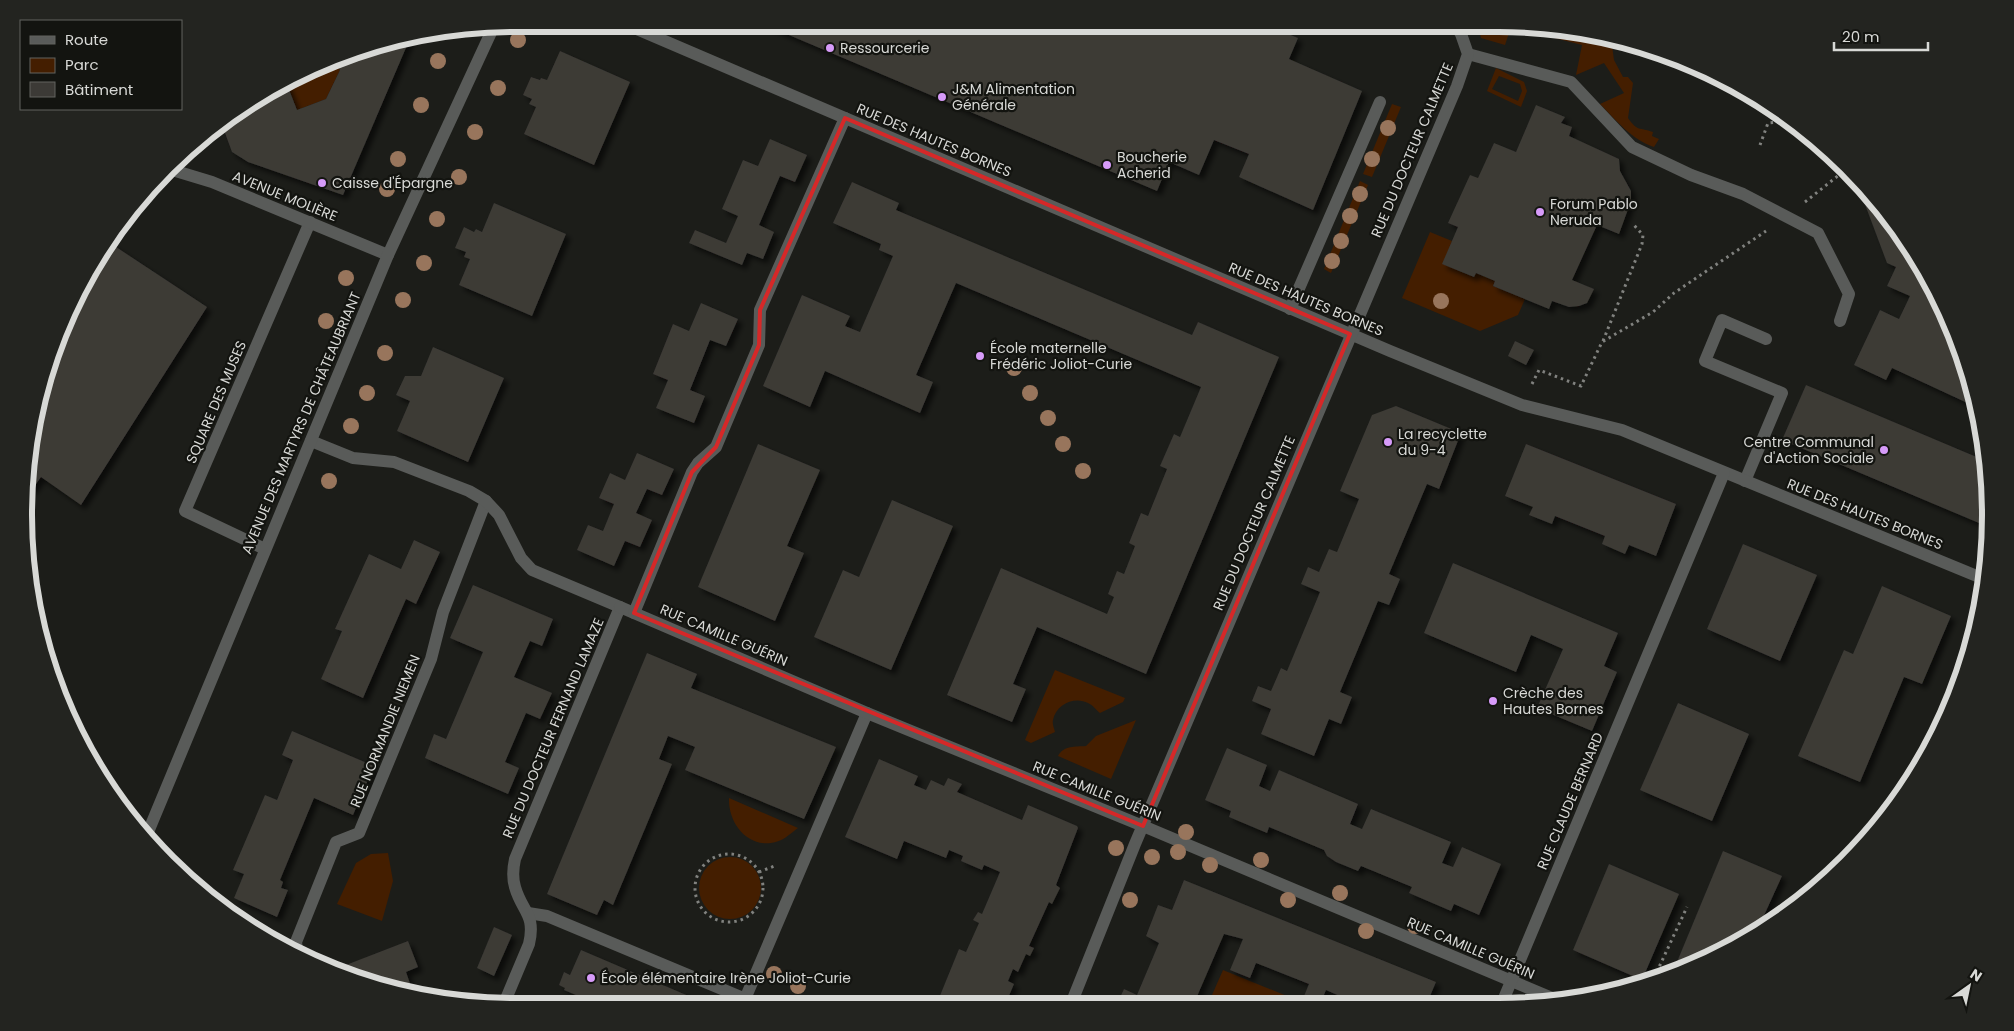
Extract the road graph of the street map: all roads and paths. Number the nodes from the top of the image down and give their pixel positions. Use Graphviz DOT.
graph roads {
  1 [pos="644,32"];
  2 [pos="1459,32"];
  3 [pos="490,34"];
  4 [pos="1468,54"];
  5 [pos="1380,102"];
  6 [pos="845,118"];
  7 [pos="1778,122"];
  8 [pos="1760,146"];
  9 [pos="177,171"];
  10 [pos="1839,173"];
  11 [pos="1787,217"];
  12 [pos="310,222"];
  13 [pos="1632,223"];
  14 [pos="388,255"];
  15 [pos="1290,309"];
  16 [pos="1840,321"];
  17 [pos="1350,334"];
  18 [pos="1766,339"];
  19 [pos="1602,342"];
  20 [pos="1522,405"];
  21 [pos="311,440"];
  22 [pos="1724,473"];
  23 [pos="1745,482"];
  24 [pos="486,501"];
  25 [pos="265,549"];
  26 [pos="1977,576"];
  27 [pos="620,607"];
  28 [pos="634,613"];
  29 [pos="867,713"];
  30 [pos="1143,826"];
  31 [pos="149,830"];
  32 [pos="785,862"];
  33 [pos="759,872"];
  34 [pos="1687,907"];
  35 [pos="528,913"];
  36 [pos="297,946"];
  37 [pos="1657,972"];
  38 [pos="1512,981"];
  39 [pos="1546,995"];
  40 [pos="506,998"];
  41 [pos="743,998"];
  42 [pos="745,998"];
  43 [pos="1073,998"];
  44 [pos="1504,998"];
  1 -- 6 [label="street, RUE DES HAUTES BORNES"];
  2 -- 4 [label="street"];
  3 -- 14 [label="street, AVENUE DES MARTYRS DE CHÂTEAUBRIANT"];
  4 -- 11 [label="street"];
  4 -- 17 [label="street, RUE DU DOCTEUR CALMETTE"];
  5 -- 15 [label="street"];
  6 -- 15 [label="street, RUE DES HAUTES BORNES"];
  6 -- 28 [label="street"];
  7 -- 8 [label="path"];
  9 -- 12 [label="street, AVENUE MOLIÈRE"];
  10 -- 11 [label="path"];
  11 -- 16 [label="street"];
  11 -- 19 [label="path"];
  12 -- 14 [label="street, AVENUE MOLIÈRE"];
  12 -- 25 [label="street, SQUARE DES MUSES"];
  13 -- 19 [label="path"];
  14 -- 21 [label="street, AVENUE DES MARTYRS DE CHÂTEAUBRIANT"];
  15 -- 17 [label="street, RUE DES HAUTES BORNES"];
  17 -- 20 [label="street, RUE DES HAUTES BORNES"];
  17 -- 30 [label="street, RUE DU DOCTEUR CALMETTE"];
  18 -- 23 [label="street"];
  19 -- 20 [label="path"];
  20 -- 22 [label="street, RUE DES HAUTES BORNES"];
  21 -- 24 [label="street, RUE DU DOCTEUR FERNAND LAMAZE"];
  21 -- 25 [label="street, AVENUE DES MARTYRS DE CHÂTEAUBRIANT"];
  22 -- 23 [label="street, RUE DES HAUTES BORNES"];
  22 -- 38 [label="street, RUE CLAUDE BERNARD"];
  23 -- 26 [label="street, RUE DES HAUTES BORNES"];
  24 -- 27 [label="street, RUE DU DOCTEUR FERNAND LAMAZE"];
  24 -- 36 [label="street, RUE NORMANDIE NIEMEN"];
  25 -- 31 [label="street, AVENUE DES MARTYRS DE CHÂTEAUBRIANT"];
  27 -- 28 [label="street, RUE CAMILLE GUÉRIN"];
  27 -- 35 [label="street, RUE DU DOCTEUR FERNAND LAMAZE"];
  28 -- 29 [label="street, RUE CAMILLE GUÉRIN"];
  29 -- 30 [label="street, RUE CAMILLE GUÉRIN"];
  29 -- 42 [label="street"];
  30 -- 38 [label="street, RUE CAMILLE GUÉRIN"];
  30 -- 43 [label="street, RUE DU DOCTEUR CALMETTE"];
  32 -- 33 [label="path"];
  33 -- 33 [label="path"];
  34 -- 37 [label="path"];
  35 -- 40 [label="street, RUE DU DOCTEUR FERNAND LAMAZE"];
  35 -- 41 [label="street"];
  38 -- 39 [label="street, RUE CAMILLE GUÉRIN"];
  38 -- 44 [label="street, RUE CLAUDE BERNARD"];
}
